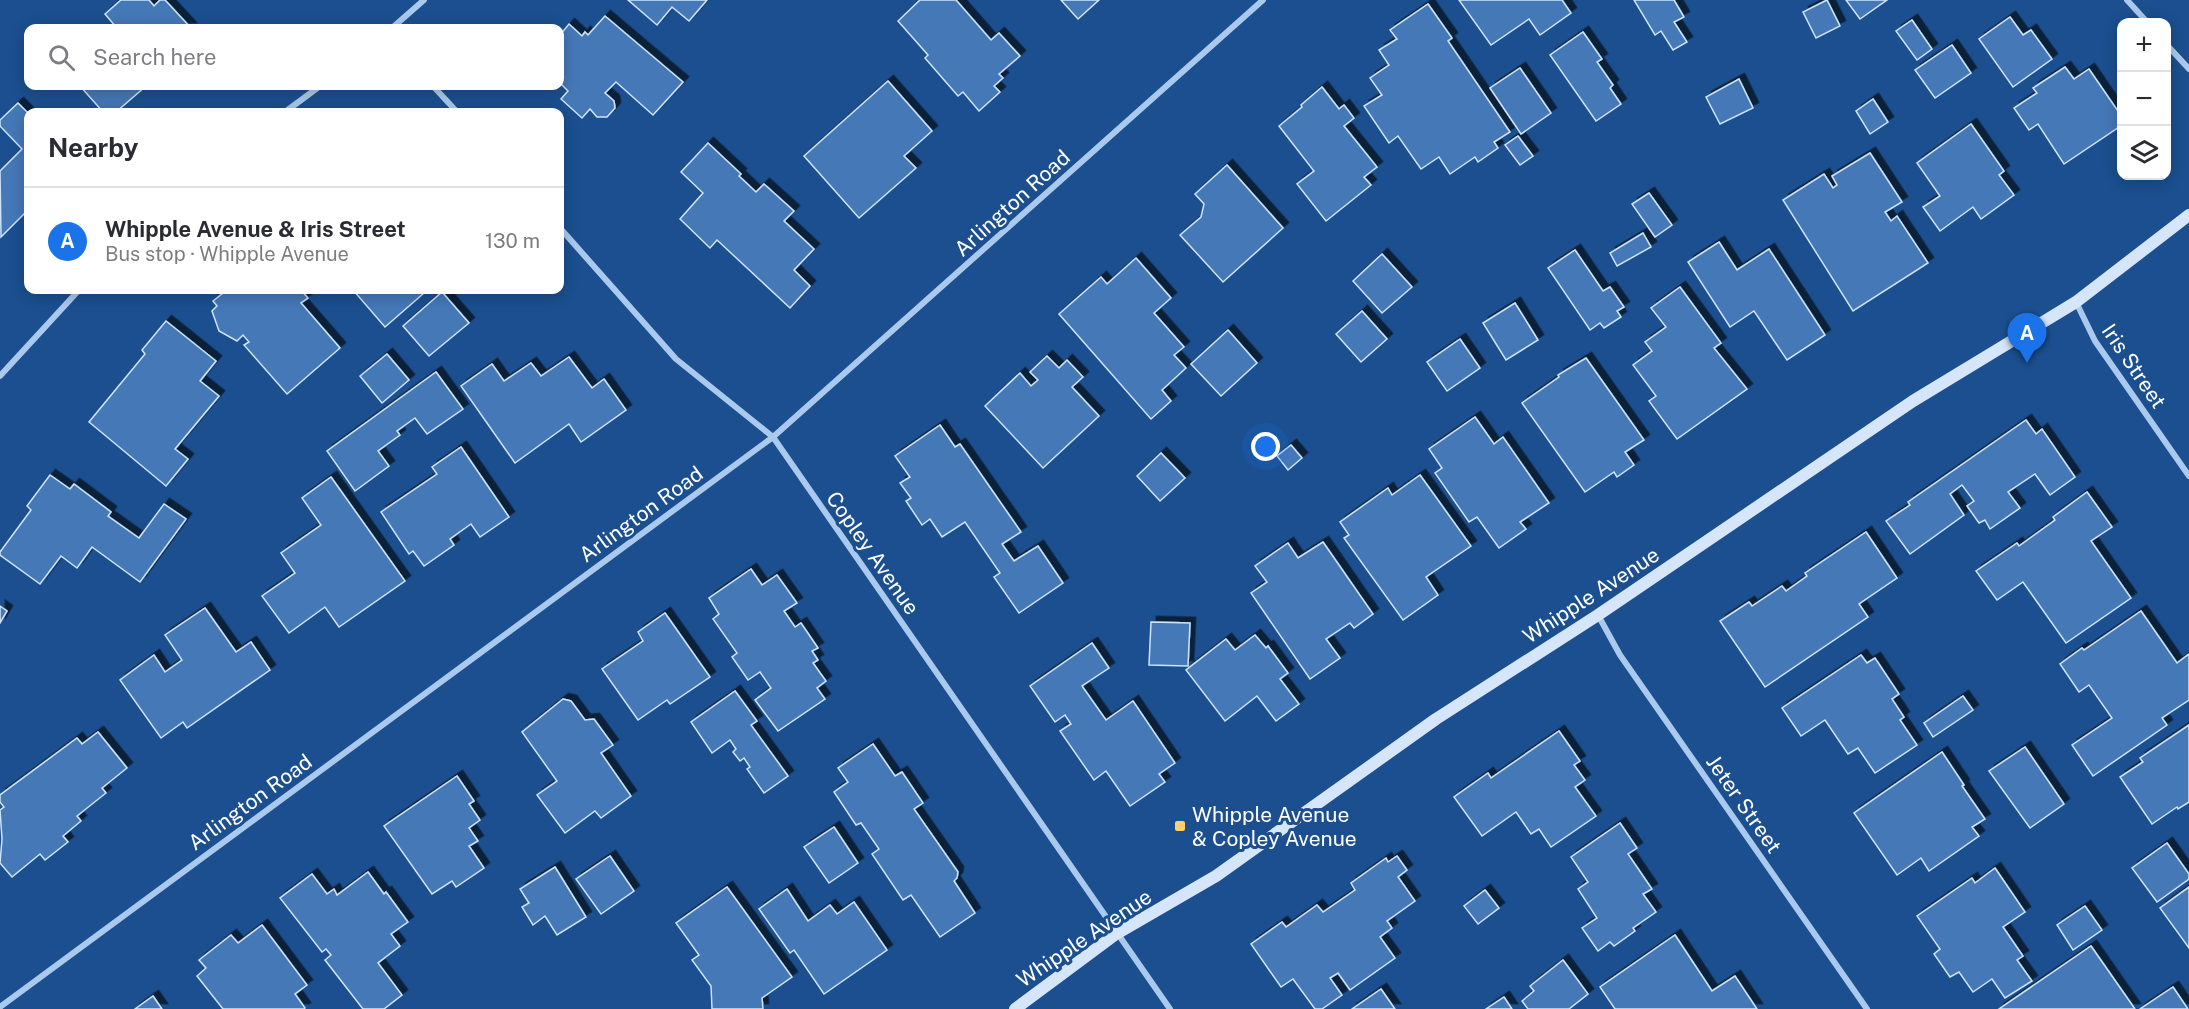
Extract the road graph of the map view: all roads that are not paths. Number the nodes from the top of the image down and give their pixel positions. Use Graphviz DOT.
graph roads {
  1 [pos="424,0"];
  2 [pos="1263,0"];
  3 [pos="2127,0"];
  4 [pos="2143,18"];
  5 [pos="397,24"];
  6 [pos="2171,49"];
  7 [pos="2189,69"];
  8 [pos="315,90"];
  9 [pos="437,90"];
  10 [pos="290,108"];
  11 [pos="453,108"];
  12 [pos="2189,215"];
  13 [pos="564,232"];
  14 [pos="75,294"];
  15 [pos="2076,302"];
  16 [pos="0,376"];
  17 [pos="774,438"];
  18 [pos="2189,476"];
  19 [pos="1598,615"];
  20 [pos="1116,934"];
  21 [pos="0,1007"];
  22 [pos="1015,1009"];
  23 [pos="1170,1009"];
  24 [pos="1867,1009"];
  1 -- 5 [label="street"];
  2 -- 17 [label="street, Arlington Road"];
  3 -- 4 [label="street"];
  6 -- 7 [label="street"];
  8 -- 10 [label="street"];
  9 -- 11 [label="street"];
  12 -- 15 [label="main road, Whipple Avenue"];
  13 -- 17 [label="street, Copley Avenue"];
  14 -- 16 [label="street"];
  15 -- 18 [label="street, Iris Street"];
  15 -- 19 [label="main road, Whipple Avenue"];
  17 -- 20 [label="street, Copley Avenue"];
  17 -- 21 [label="street, Arlington Road"];
  19 -- 20 [label="main road, Whipple Avenue"];
  19 -- 24 [label="street, Jeter Street"];
  20 -- 22 [label="main road, Whipple Avenue"];
  20 -- 23 [label="street, Copley Avenue"];
}
